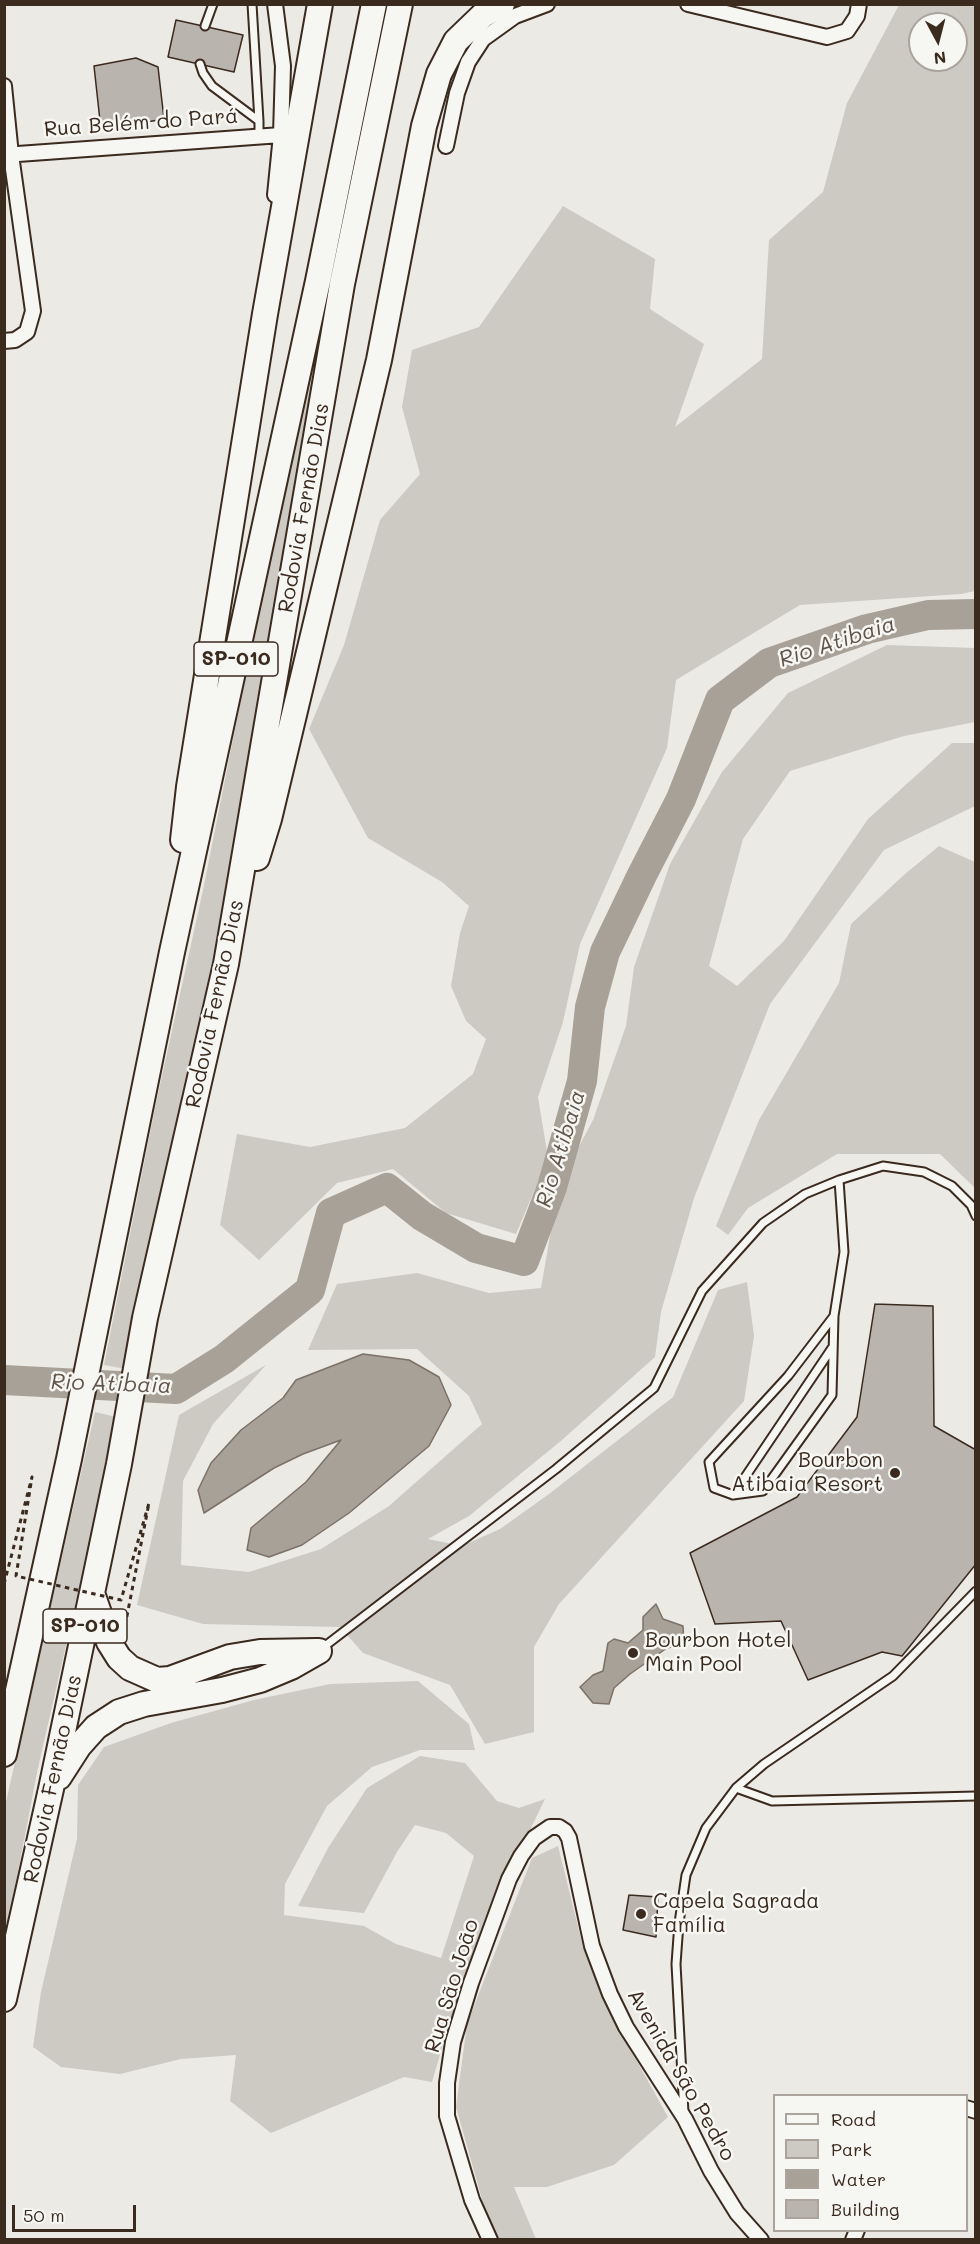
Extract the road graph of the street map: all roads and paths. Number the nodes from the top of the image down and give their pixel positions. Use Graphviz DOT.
graph roads {
  1 [pos="213,4"];
  2 [pos="252,4"];
  3 [pos="275,4"];
  4 [pos="320,4"];
  5 [pos="374,4"];
  6 [pos="400,4"];
  7 [pos="502,4"];
  8 [pos="547,4"];
  9 [pos="688,4"];
  10 [pos="859,4"];
  11 [pos="205,26"];
  12 [pos="200,64"];
  13 [pos="4,86"];
  14 [pos="259,128"];
  15 [pos="281,135"];
  16 [pos="446,146"];
  17 [pos="8,155"];
  18 [pos="265,314"];
  19 [pos="4,341"];
  20 [pos="172,952"];
  21 [pos="226,964"];
  22 [pos="838,1180"];
  23 [pos="975,1216"];
  24 [pos="834,1316"];
  25 [pos="833,1346"];
  26 [pos="733,1495"];
  27 [pos="4,1584"];
  28 [pos="975,1591"];
  29 [pos="92,1593"];
  30 [pos="126,1621"];
  31 [pos="319,1651"];
  32 [pos="4,1754"];
  33 [pos="736,1788"];
  34 [pos="51,1789"];
  35 [pos="975,1796"];
  36 [pos="550,1827"];
  37 [pos="4,1999"];
  38 [pos="685,2119"];
  39 [pos="490,2240"];
  40 [pos="761,2240"];
  1 -- 11 [label="lane"];
  2 -- 14 [label="lane"];
  3 -- 15 [label="street"];
  4 -- 18 [label="highway"];
  5 -- 20 [label="highway, Rodovia Fernão Dias / SP-010"];
  6 -- 21 [label="highway, Rodovia Fernão Dias / SP-010"];
  7 -- 21 [label="highway"];
  8 -- 16 [label="street"];
  9 -- 10 [label="street"];
  12 -- 14 [label="lane"];
  13 -- 17 [label="street"];
  14 -- 15 [label="street, Rua Belém do Pará"];
  14 -- 17 [label="street, Rua Belém do Pará"];
  15 -- 18 [label="street"];
  17 -- 19 [label="street"];
  18 -- 20 [label="highway"];
  20 -- 32 [label="highway, Rodovia Fernão Dias / SP-010"];
  21 -- 29 [label="highway, Rodovia Fernão Dias / SP-010"];
  22 -- 23 [label="lane"];
  22 -- 24 [label="lane"];
  22 -- 31 [label="lane"];
  24 -- 25 [label="lane"];
  24 -- 26 [label="lane"];
  25 -- 26 [label="lane"];
  25 -- 26 [label="lane"];
  27 -- 30 [label="path, bridge"];
  28 -- 33 [label="lane"];
  29 -- 31 [label="highway"];
  29 -- 34 [label="highway, Rodovia Fernão Dias / SP-010"];
  31 -- 34 [label="highway"];
  33 -- 35 [label="lane"];
  33 -- 38 [label="lane"];
  34 -- 37 [label="highway, Rodovia Fernão Dias / SP-010"];
  36 -- 38 [label="street, Avenida São Pedro"];
  36 -- 39 [label="street, Rua São João"];
  38 -- 40 [label="street, Avenida São Pedro"];
}
